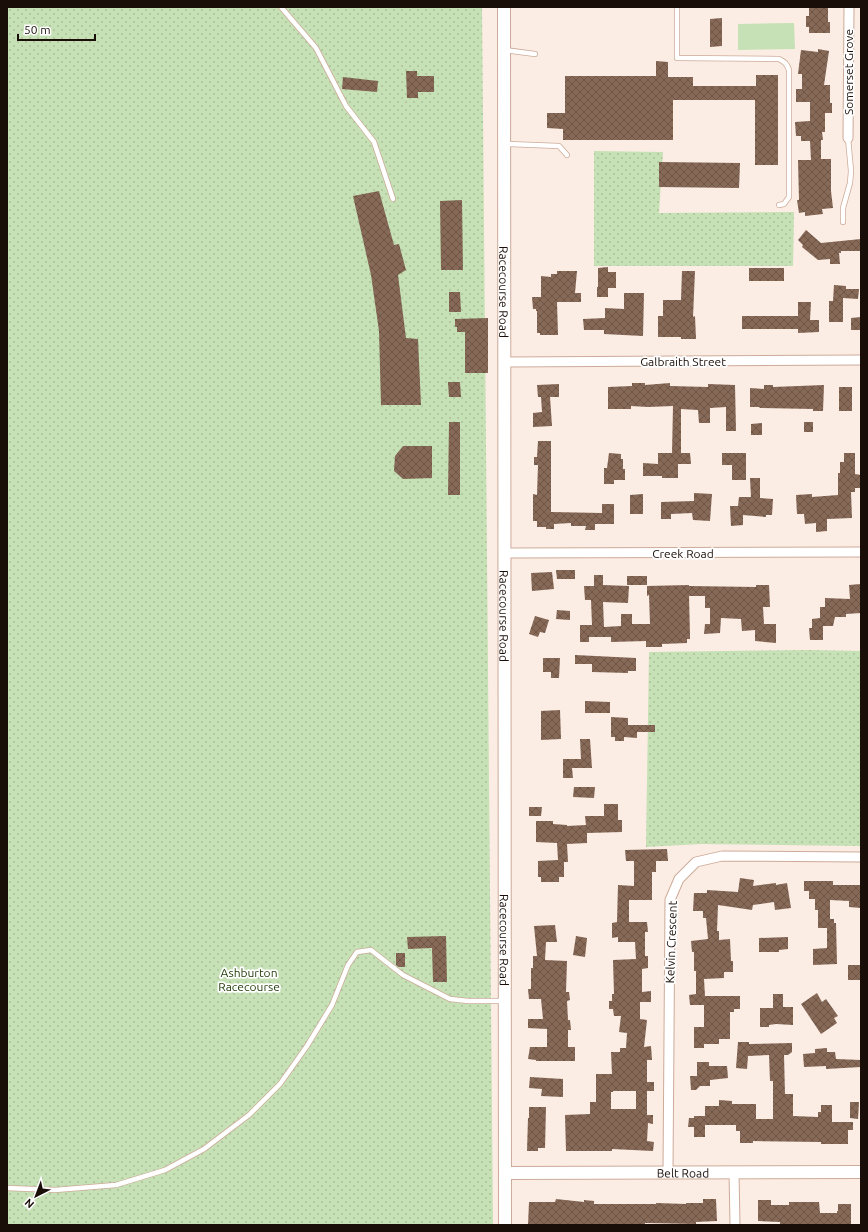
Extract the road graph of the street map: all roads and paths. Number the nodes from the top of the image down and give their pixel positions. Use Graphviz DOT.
graph roads {
  1 [pos="282,7"];
  2 [pos="504,7"];
  3 [pos="677,7"];
  4 [pos="849,7"];
  5 [pos="504,50"];
  6 [pos="535,54"];
  7 [pos="848,138"];
  8 [pos="504,144"];
  9 [pos="567,155"];
  10 [pos="393,200"];
  11 [pos="779,205"];
  12 [pos="843,222"];
  13 [pos="861,360"];
  14 [pos="504,362"];
  15 [pos="861,552"];
  16 [pos="504,553"];
  17 [pos="861,857"];
  18 [pos="505,1001"];
  19 [pos="668,1172"];
  20 [pos="734,1172"];
  21 [pos="861,1172"];
  22 [pos="505,1173"];
  23 [pos="7,1188"];
  24 [pos="505,1225"];
  25 [pos="735,1225"];
  1 -- 10 [label="lane"];
  2 -- 5 [label="street, Racecourse Road"];
  3 -- 11 [label="lane"];
  4 -- 7 [label="street, Somerset Grove"];
  5 -- 6 [label="lane"];
  5 -- 8 [label="street, Racecourse Road"];
  7 -- 12 [label="lane"];
  8 -- 9 [label="lane"];
  8 -- 14 [label="street, Racecourse Road"];
  13 -- 14 [label="street, Galbraith Street"];
  14 -- 16 [label="street, Racecourse Road"];
  15 -- 16 [label="street, Creek Road"];
  16 -- 18 [label="street, Racecourse Road"];
  17 -- 19 [label="street, Kelvin Crescent"];
  18 -- 22 [label="street, Racecourse Road"];
  18 -- 23 [label="lane"];
  19 -- 20 [label="street, Belt Road"];
  19 -- 22 [label="street, Belt Road"];
  20 -- 21 [label="street, Belt Road"];
  20 -- 25 [label="street"];
  22 -- 24 [label="street, Racecourse Road"];
}
